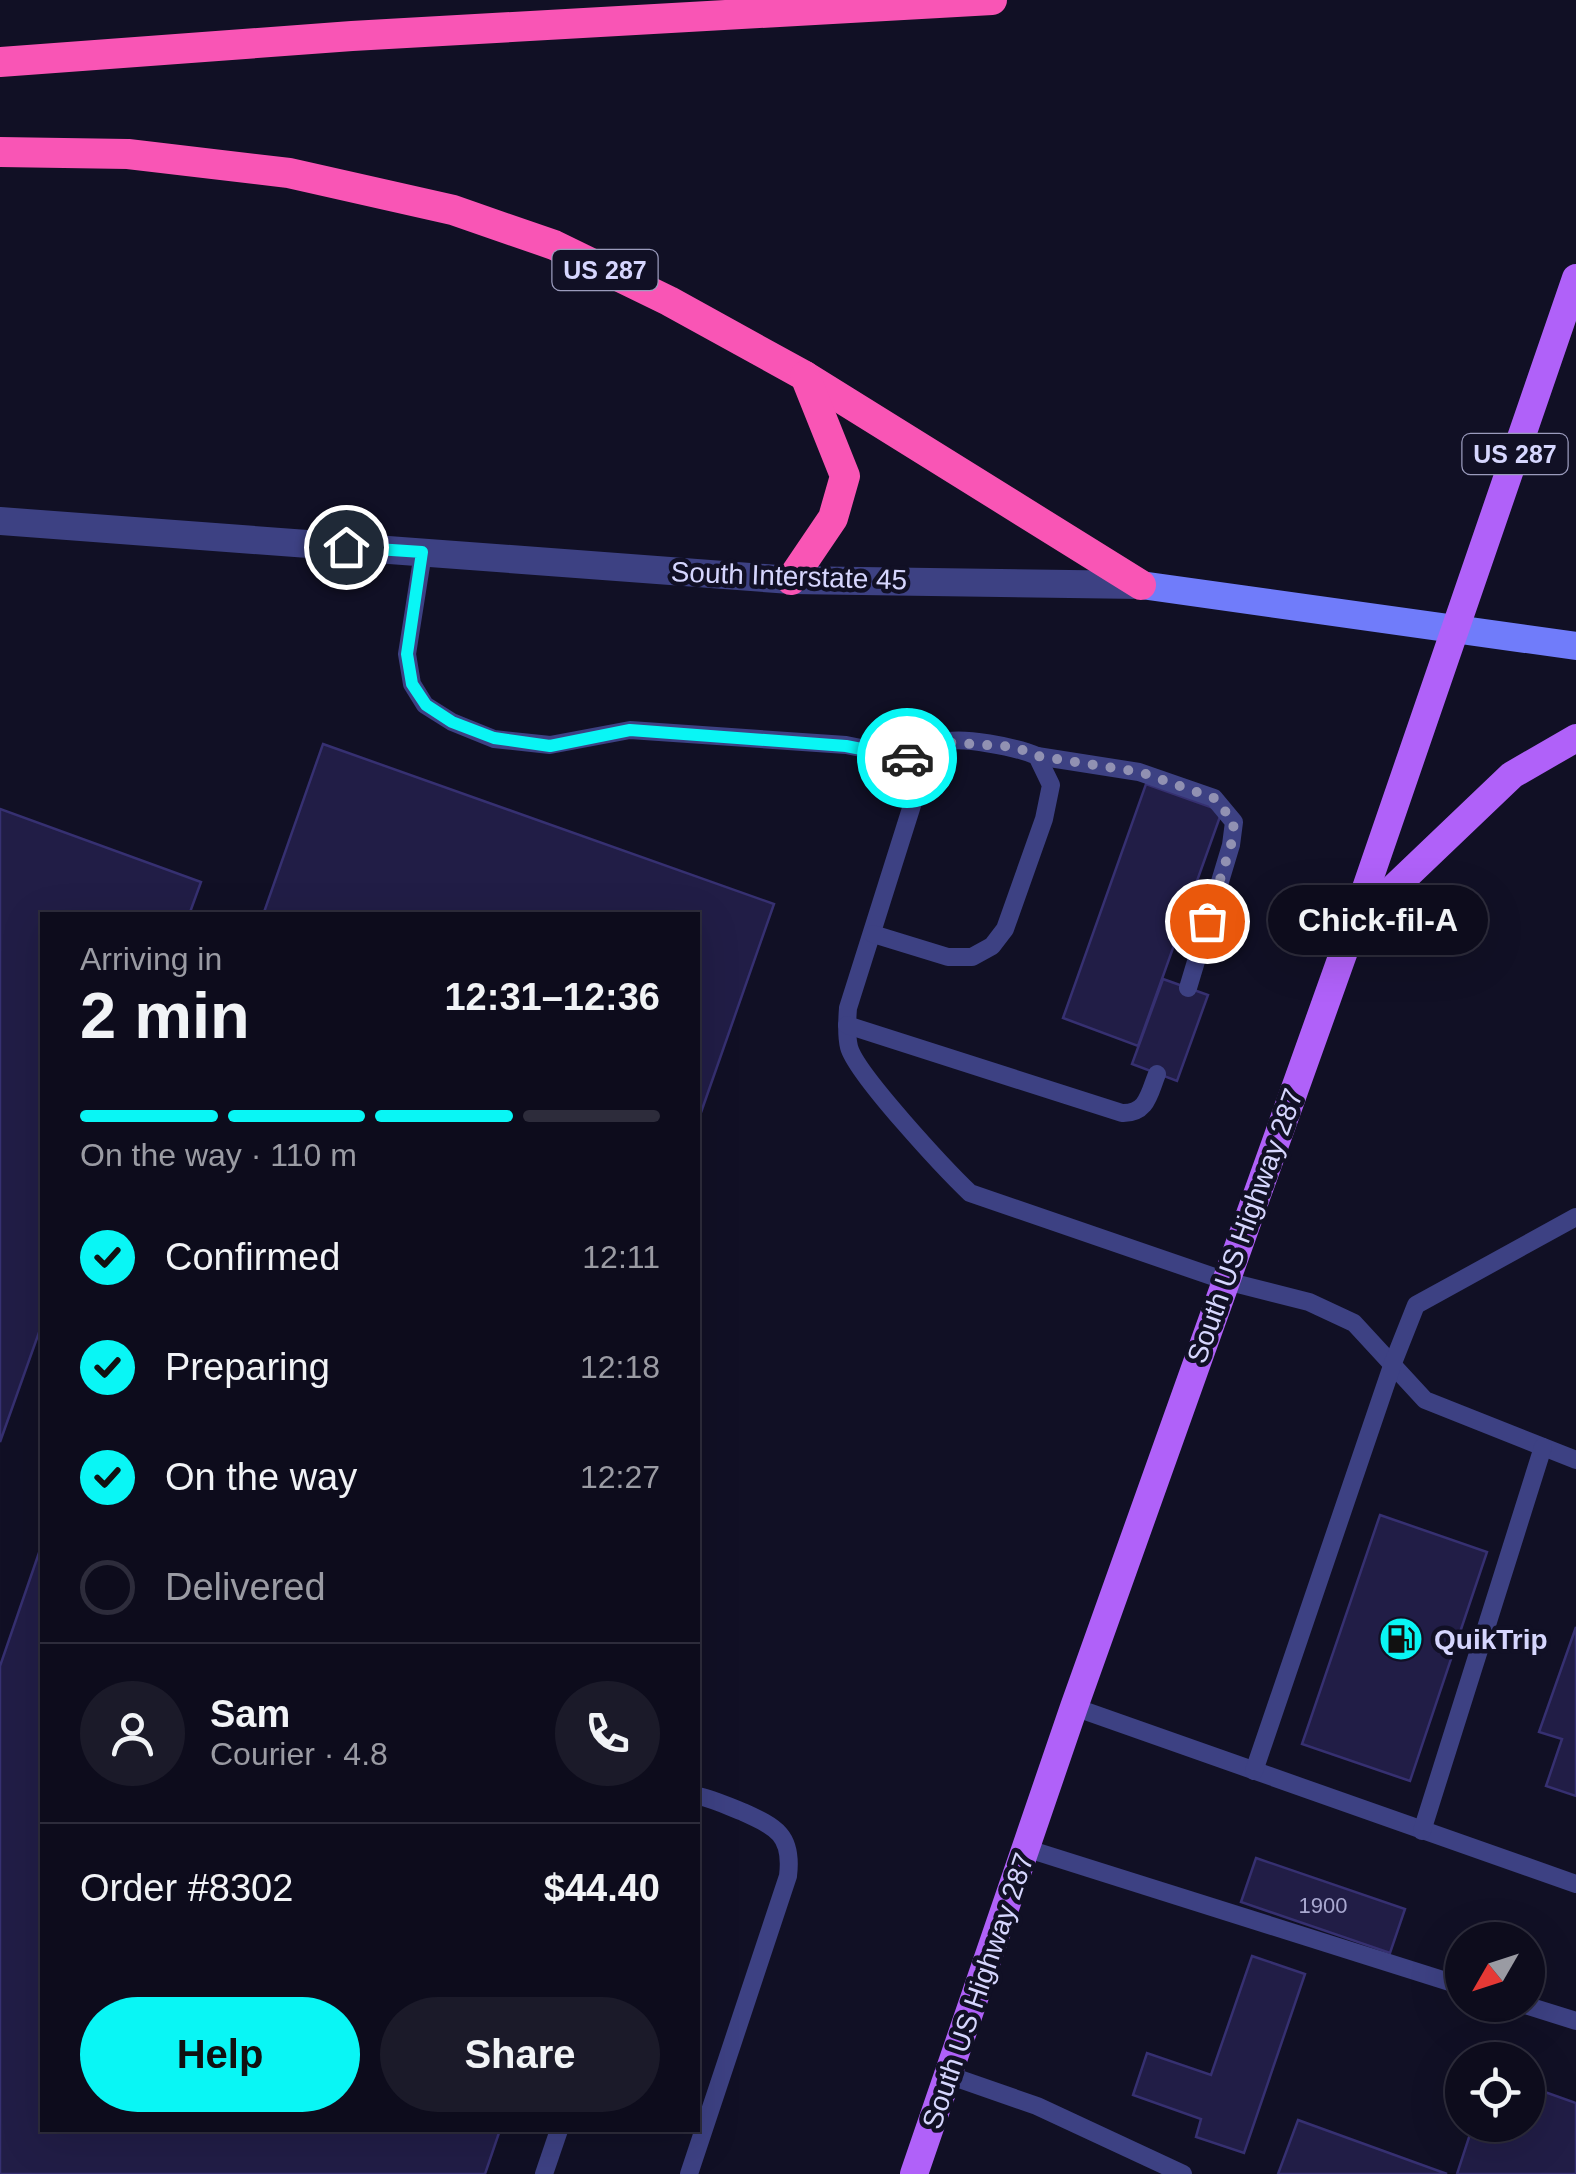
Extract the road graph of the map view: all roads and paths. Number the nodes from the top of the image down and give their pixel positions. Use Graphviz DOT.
graph roads {
  1 [pos="992,0"];
  2 [pos="0,62"];
  3 [pos="0,152"];
  4 [pos="1576,278"];
  5 [pos="805,376"];
  6 [pos="0,521"];
  7 [pos="422,552"];
  8 [pos="791,580"];
  9 [pos="1141,586"];
  10 [pos="1455,630"];
  11 [pos="1576,646"];
  12 [pos="1576,738"];
  13 [pos="1037,756"];
  14 [pos="926,761"];
  15 [pos="1353,926"];
  16 [pos="873,934"];
  17 [pos="1188,988"];
  18 [pos="847,1025"];
  19 [pos="1156,1074"];
  20 [pos="1574,1220"];
  21 [pos="1226,1281"];
  22 [pos="1393,1363"];
  23 [pos="1543,1448"];
  24 [pos="1576,1460"];
  25 [pos="1074,1707"];
  26 [pos="1254,1770"];
  27 [pos="700,1797"];
  28 [pos="1422,1831"];
  29 [pos="1028,1849"];
  30 [pos="1576,1884"];
  31 [pos="1445,1981"];
  32 [pos="1545,2011"];
  33 [pos="1576,2021"];
  34 [pos="948,2075"];
  35 [pos="558,2132"];
  36 [pos="544,2174"];
  37 [pos="689,2174"];
  38 [pos="914,2174"];
  39 [pos="1183,2174"];
  1 -- 2 [label="highway"];
  3 -- 5 [label="highway, US 287"];
  4 -- 10 [label="main road, South US Highway 287 / US 287"];
  5 -- 8 [label="highway"];
  5 -- 9 [label="highway, US 287"];
  6 -- 7 [label="street, South Interstate 45"];
  7 -- 8 [label="street, South Interstate 45"];
  7 -- 14 [label="lane"];
  8 -- 9 [label="street, South Interstate 45"];
  9 -- 10 [label="main road, South Interstate 45 / US 287"];
  10 -- 11 [label="main road, South Interstate 45"];
  10 -- 15 [label="main road, South US Highway 287"];
  12 -- 15 [label="main road"];
  13 -- 14 [label="lane"];
  13 -- 16 [label="lane"];
  13 -- 17 [label="lane"];
  14 -- 16 [label="lane"];
  15 -- 21 [label="main road, South US Highway 287"];
  16 -- 18 [label="lane"];
  18 -- 19 [label="lane"];
  18 -- 21 [label="lane"];
  20 -- 22 [label="lane"];
  21 -- 22 [label="lane"];
  21 -- 25 [label="main road, South US Highway 287"];
  22 -- 23 [label="lane"];
  22 -- 26 [label="lane"];
  23 -- 24 [label="lane"];
  23 -- 28 [label="lane"];
  25 -- 26 [label="lane"];
  25 -- 29 [label="main road, South US Highway 287"];
  26 -- 28 [label="lane"];
  27 -- 37 [label="lane"];
  28 -- 30 [label="lane"];
  29 -- 31 [label="lane"];
  29 -- 34 [label="main road, South US Highway 287"];
  32 -- 33 [label="lane"];
  34 -- 38 [label="main road, South US Highway 287"];
  34 -- 39 [label="lane"];
  35 -- 36 [label="lane"];
}
